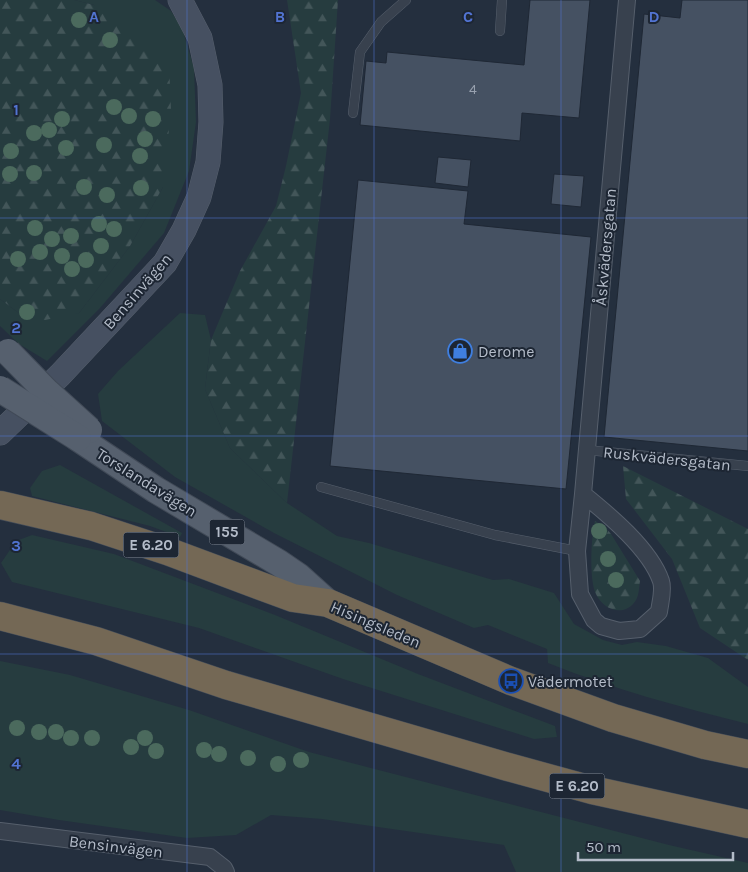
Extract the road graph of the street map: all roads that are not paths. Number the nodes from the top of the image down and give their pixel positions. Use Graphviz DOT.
graph roads {
  1 [pos="180,0"];
  2 [pos="406,0"];
  3 [pos="502,0"];
  4 [pos="627,0"];
  5 [pos="500,31"];
  6 [pos="353,113"];
  7 [pos="4,348"];
  8 [pos="0,389"];
  9 [pos="0,433"];
  10 [pos="85,438"];
  11 [pos="587,450"];
  12 [pos="748,466"];
  13 [pos="320,487"];
  14 [pos="583,494"];
  15 [pos="3,506"];
  16 [pos="577,551"];
  17 [pos="328,603"];
  18 [pos="0,616"];
  19 [pos="748,754"];
  20 [pos="748,824"];
  21 [pos="0,831"];
  22 [pos="226,872"];
  1 -- 9 [label="street, Bensinvägen"];
  2 -- 6 [label="lane"];
  3 -- 5 [label="lane"];
  4 -- 11 [label="street, Åskvädersgatan"];
  7 -- 10 [label="main road, bridge"];
  8 -- 10 [label="main road, bridge"];
  10 -- 17 [label="main road, Torslandavägen / 155"];
  11 -- 12 [label="lane, Ruskvädersgatan"];
  11 -- 14 [label="street, Åskvädersgatan"];
  13 -- 16 [label="lane"];
  14 -- 16 [label="street, Åskvädersgatan"];
  14 -- 16 [label="street, Åskvädersgatan"];
  15 -- 17 [label="highway, Hisingsleden / E 6.20"];
  17 -- 19 [label="highway, Hisingsleden / E 6.20"];
  18 -- 20 [label="highway, E 6.20"];
  21 -- 22 [label="street, Bensinvägen"];
}
